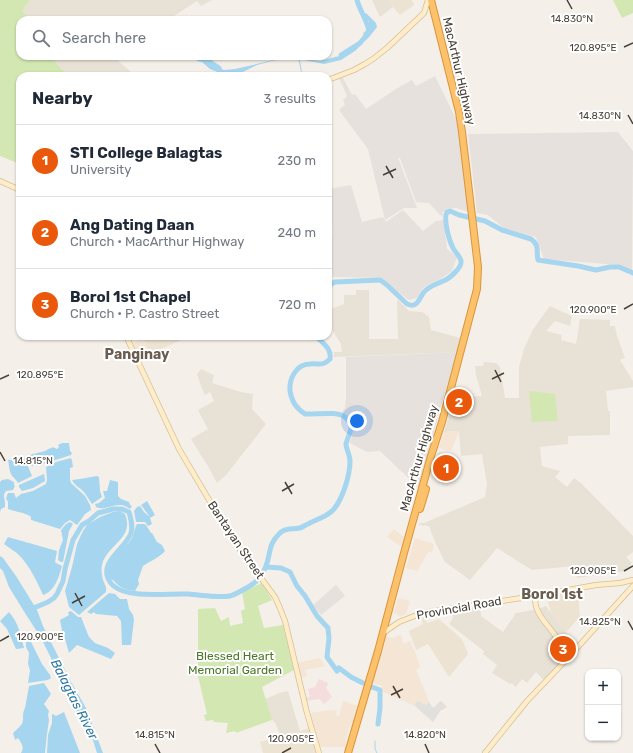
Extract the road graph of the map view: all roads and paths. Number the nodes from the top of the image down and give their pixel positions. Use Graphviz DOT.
graph roads {
  1 [pos="431,0"];
  2 [pos="332,78"];
  3 [pos="0,181"];
  4 [pos="16,188"];
  5 [pos="128,340"];
  6 [pos="633,580"];
  7 [pos="633,586"];
  8 [pos="535,596"];
  9 [pos="385,631"];
  10 [pos="567,660"];
  11 [pos="369,687"];
  12 [pos="319,753"];
  13 [pos="348,753"];
  14 [pos="352,753"];
  15 [pos="485,753"];
  1 -- 2 [label="main road"];
  1 -- 9 [label="highway, MacArthur Highway"];
  3 -- 4 [label="main road"];
  5 -- 12 [label="main road, Bantayan Street"];
  6 -- 8 [label="main road, Provincial Road"];
  7 -- 10 [label="main road"];
  8 -- 9 [label="main road, Provincial Road"];
  8 -- 10 [label="main road"];
  9 -- 11 [label="highway, MacArthur Highway"];
  10 -- 15 [label="main road"];
  11 -- 13 [label="highway, MacArthur Highway"];
  11 -- 14 [label="highway, MacArthur Highway"];
}
